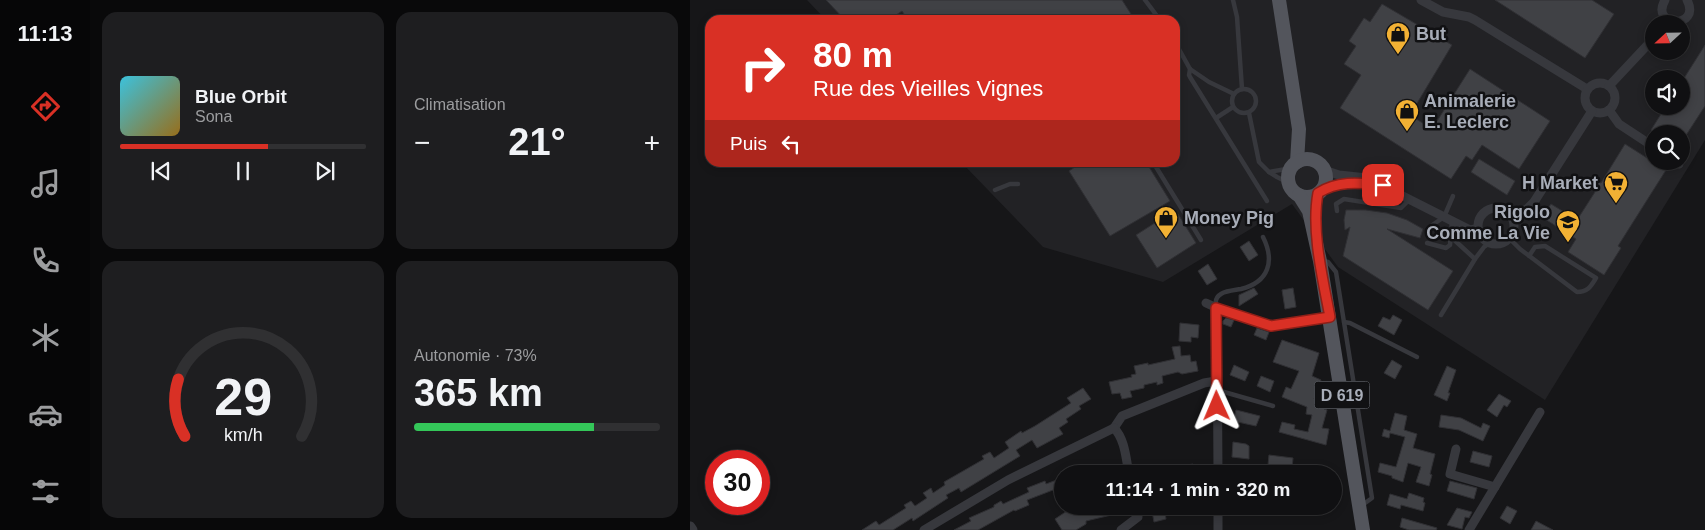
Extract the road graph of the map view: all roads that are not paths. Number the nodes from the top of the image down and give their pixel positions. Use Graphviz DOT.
graph roads {
  1 [pos="1145,0"];
  2 [pos="1233,0"];
  3 [pos="1279,0"];
  4 [pos="1421,0"];
  5 [pos="1664,0"];
  6 [pos="1687,0"];
  7 [pos="1156,15"];
  8 [pos="1663,15"];
  9 [pos="1688,15"];
  10 [pos="1645,48"];
  11 [pos="1180,51"];
  12 [pos="1190,68"];
  13 [pos="1609,86"];
  14 [pos="1242,89"];
  15 [pos="1587,89"];
  16 [pos="1234,94"];
  17 [pos="1233,107"];
  18 [pos="1609,110"];
  19 [pos="1592,111"];
  20 [pos="1249,113"];
  21 [pos="1216,118"];
  22 [pos="1299,128"];
  23 [pos="1645,141"];
  24 [pos="1312,160"];
  25 [pos="1294,165"];
  26 [pos="1156,167"];
  27 [pos="1324,170"];
  28 [pos="1269,172"];
  29 [pos="1289,183"];
  30 [pos="1018,184"];
  31 [pos="1383,185"];
  32 [pos="995,190"];
  33 [pos="1320,192"];
  34 [pos="1299,195"];
  35 [pos="1453,196"];
  36 [pos="1410,200"];
  37 [pos="1267,201"];
  38 [pos="1337,211"];
  39 [pos="1512,218"];
  40 [pos="1448,219"];
  41 [pos="1428,228"];
  42 [pos="1478,228"];
  43 [pos="1263,237"];
  44 [pos="1451,237"];
  45 [pos="1509,238"];
  46 [pos="1201,240"];
  47 [pos="1427,243"];
  48 [pos="1490,243"];
  49 [pos="1529,256"];
  50 [pos="1476,259"];
  51 [pos="1320,261"];
  52 [pos="1206,303"];
  53 [pos="1216,308"];
  54 [pos="1441,315"];
  55 [pos="1330,317"];
  56 [pos="1344,322"];
  57 [pos="1417,357"];
  58 [pos="1216,386"];
  59 [pos="1273,406"];
  60 [pos="1540,412"];
  61 [pos="1114,428"];
  62 [pos="1456,449"];
  63 [pos="1127,465"];
  64 [pos="1218,465"];
  65 [pos="1495,487"];
  66 [pos="1360,506"];
  67 [pos="1138,515"];
  68 [pos="1218,515"];
  69 [pos="690,527"];
  70 [pos="692,530"];
  71 [pos="925,530"];
  72 [pos="1121,530"];
  73 [pos="1218,530"];
  74 [pos="1364,530"];
  75 [pos="1470,530"];
  1 -- 7 [label="lane"];
  2 -- 14 [label="lane"];
  3 -- 22 [label="main road"];
  4 -- 15 [label="street"];
  5 -- 8 [label="street"];
  6 -- 9 [label="street"];
  10 -- 13 [label="street"];
  11 -- 12 [label="lane"];
  12 -- 16 [label="lane"];
  12 -- 21 [label="lane"];
  13 -- 15 [label="street"];
  13 -- 18 [label="street"];
  14 -- 16 [label="lane"];
  14 -- 20 [label="lane"];
  15 -- 19 [label="street"];
  16 -- 17 [label="lane"];
  17 -- 20 [label="lane"];
  17 -- 21 [label="lane"];
  18 -- 19 [label="street"];
  18 -- 23 [label="street"];
  19 -- 39 [label="street"];
  20 -- 28 [label="lane"];
  21 -- 37 [label="lane"];
  22 -- 24 [label="main road"];
  22 -- 25 [label="main road"];
  24 -- 25 [label="main road"];
  24 -- 27 [label="main road"];
  25 -- 28 [label="lane"];
  25 -- 29 [label="main road"];
  26 -- 46 [label="lane"];
  27 -- 31 [label="street"];
  27 -- 33 [label="main road"];
  28 -- 29 [label="lane"];
  29 -- 34 [label="main road"];
  30 -- 32 [label="lane"];
  31 -- 33 [label="street"];
  31 -- 36 [label="street"];
  33 -- 34 [label="main road"];
  33 -- 51 [label="main road, D 619"];
  34 -- 51 [label="main road, D 619"];
  35 -- 40 [label="lane"];
  36 -- 38 [label="lane"];
  36 -- 40 [label="street"];
  39 -- 42 [label="street"];
  39 -- 45 [label="street"];
  40 -- 41 [label="lane"];
  40 -- 42 [label="street"];
  40 -- 44 [label="lane"];
  42 -- 48 [label="street"];
  43 -- 53 [label="lane"];
  44 -- 47 [label="lane"];
  44 -- 50 [label="lane"];
  45 -- 48 [label="street"];
  45 -- 49 [label="lane"];
  48 -- 50 [label="lane"];
  49 -- 49 [label="lane"];
  50 -- 54 [label="lane"];
  51 -- 55 [label="main road, D 619"];
  51 -- 56 [label="lane"];
  52 -- 53 [label="street"];
  53 -- 55 [label="street"];
  53 -- 58 [label="street"];
  55 -- 66 [label="main road, D 619"];
  56 -- 57 [label="lane"];
  56 -- 66 [label="lane"];
  58 -- 59 [label="lane"];
  58 -- 61 [label="street"];
  58 -- 64 [label="street"];
  60 -- 65 [label="street"];
  61 -- 63 [label="street"];
  61 -- 71 [label="street"];
  62 -- 65 [label="street"];
  65 -- 75 [label="street"];
  66 -- 74 [label="main road, D 619"];
  67 -- 72 [label="street"];
  68 -- 73 [label="street"];
  69 -- 70 [label="street"];
}
